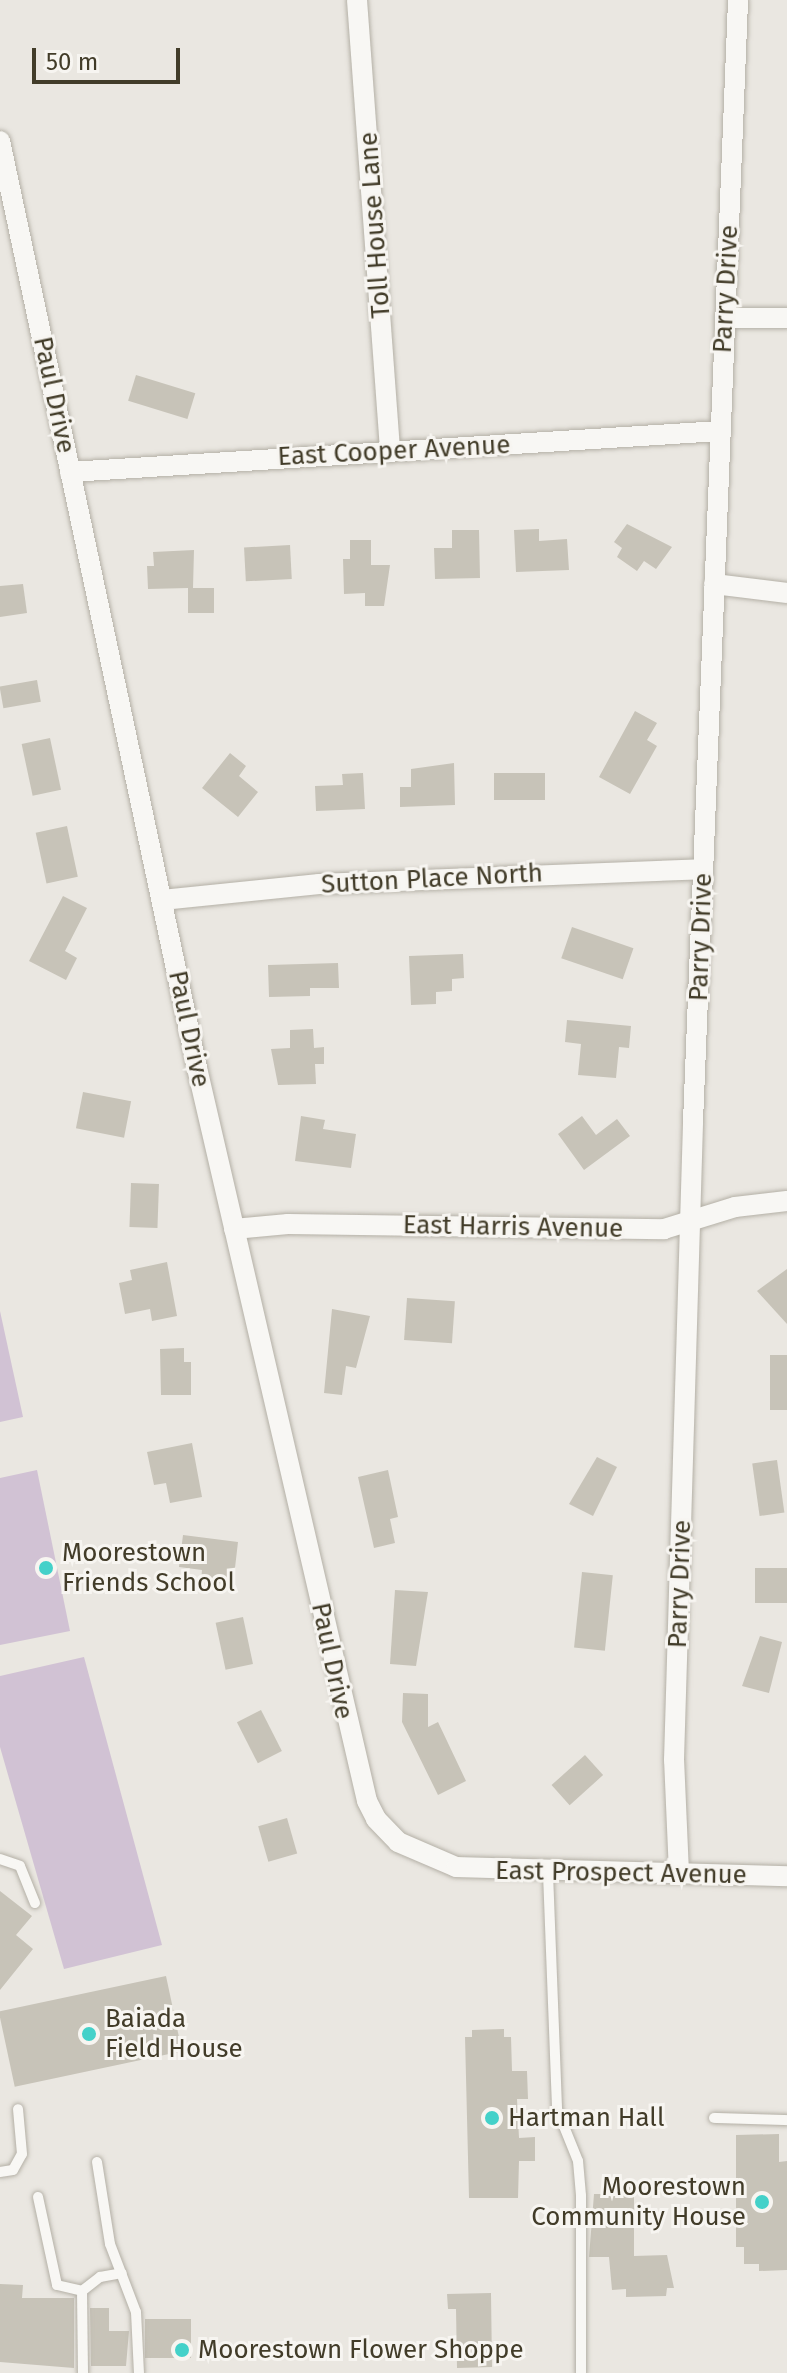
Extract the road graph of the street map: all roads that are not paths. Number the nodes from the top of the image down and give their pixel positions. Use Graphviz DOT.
graph roads {
  1 [pos="357,0"];
  2 [pos="738,0"];
  3 [pos="0,141"];
  4 [pos="725,318"];
  5 [pos="787,318"];
  6 [pos="719,431"];
  7 [pos="390,450"];
  8 [pos="70,472"];
  9 [pos="714,584"];
  10 [pos="787,593"];
  11 [pos="703,869"];
  12 [pos="162,900"];
  13 [pos="787,1201"];
  14 [pos="690,1223"];
  15 [pos="234,1229"];
  16 [pos="0,1859"];
  17 [pos="456,1867"];
  18 [pos="548,1873"];
  19 [pos="679,1873"];
  20 [pos="787,1876"];
  21 [pos="35,1903"];
  22 [pos="18,2109"];
  23 [pos="714,2118"];
  24 [pos="787,2120"];
  25 [pos="97,2162"];
  26 [pos="0,2172"];
  27 [pos="38,2197"];
  28 [pos="122,2273"];
  29 [pos="82,2291"];
  30 [pos="83,2373"];
  31 [pos="139,2373"];
  32 [pos="581,2373"];
  1 -- 7 [label="street, Toll House Lane"];
  2 -- 4 [label="street, Parry Drive"];
  3 -- 8 [label="street, Paul Drive"];
  4 -- 5 [label="street"];
  4 -- 6 [label="street, Parry Drive"];
  6 -- 7 [label="street, East Cooper Avenue"];
  6 -- 9 [label="street, Parry Drive"];
  7 -- 8 [label="street, East Cooper Avenue"];
  8 -- 12 [label="street, Paul Drive"];
  9 -- 10 [label="street"];
  9 -- 11 [label="street, Parry Drive"];
  11 -- 12 [label="street, Sutton Place North"];
  11 -- 14 [label="street, Parry Drive"];
  12 -- 15 [label="street, Paul Drive"];
  13 -- 14 [label="street, East Harris Avenue"];
  14 -- 15 [label="street, East Harris Avenue"];
  14 -- 19 [label="street, Parry Drive"];
  15 -- 17 [label="street, Paul Drive"];
  16 -- 21 [label="lane"];
  17 -- 18 [label="street, East Prospect Avenue"];
  18 -- 19 [label="street, East Prospect Avenue"];
  18 -- 32 [label="lane"];
  19 -- 20 [label="street, East Prospect Avenue"];
  22 -- 26 [label="lane"];
  23 -- 24 [label="lane"];
  25 -- 28 [label="lane"];
  27 -- 29 [label="lane"];
  28 -- 29 [label="lane"];
  28 -- 31 [label="lane"];
  29 -- 30 [label="lane"];
}
